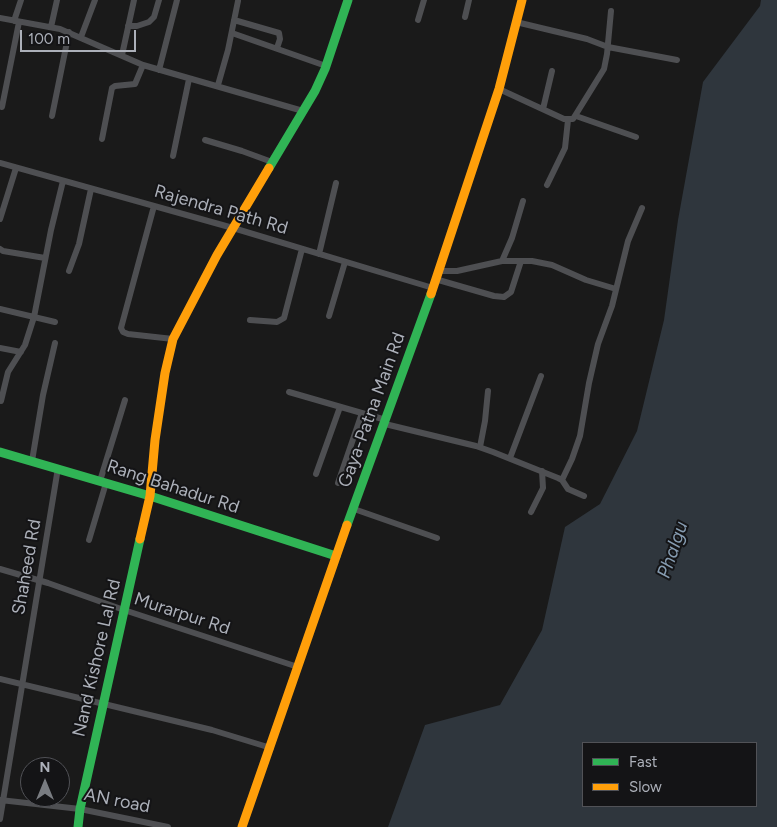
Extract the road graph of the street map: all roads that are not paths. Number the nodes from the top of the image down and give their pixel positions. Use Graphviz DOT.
graph roads {
  1 [pos="21,0"];
  2 [pos="57,0"];
  3 [pos="95,0"];
  4 [pos="134,0"];
  5 [pos="159,0"];
  6 [pos="177,0"];
  7 [pos="348,0"];
  8 [pos="424,0"];
  9 [pos="469,0"];
  10 [pos="522,0"];
  11 [pos="238,1"];
  12 [pos="611,12"];
  13 [pos="465,17"];
  14 [pos="0,18"];
  15 [pos="234,20"];
  16 [pos="418,20"];
  17 [pos="17,21"];
  18 [pos="516,22"];
  19 [pos="128,26"];
  20 [pos="51,27"];
  21 [pos="69,32"];
  22 [pos="232,33"];
  23 [pos="82,37"];
  24 [pos="608,47"];
  25 [pos="277,48"];
  26 [pos="122,55"];
  27 [pos="677,60"];
  28 [pos="143,65"];
  29 [pos="326,66"];
  30 [pos="159,70"];
  31 [pos="552,71"];
  32 [pos="189,79"];
  33 [pos="218,85"];
  34 [pos="499,89"];
  35 [pos="2,107"];
  36 [pos="542,109"];
  37 [pos="303,111"];
  38 [pos="52,116"];
  39 [pos="576,116"];
  40 [pos="568,120"];
  41 [pos="636,137"];
  42 [pos="102,139"];
  43 [pos="206,140"];
  44 [pos="173,156"];
  45 [pos="272,162"];
  46 [pos="0,163"];
  47 [pos="16,168"];
  48 [pos="63,181"];
  49 [pos="336,183"];
  50 [pos="547,185"];
  51 [pos="91,189"];
  52 [pos="523,201"];
  53 [pos="154,206"];
  54 [pos="642,208"];
  55 [pos="0,219"];
  56 [pos="233,228"];
  57 [pos="0,249"];
  58 [pos="302,249"];
  59 [pos="319,254"];
  60 [pos="45,258"];
  61 [pos="502,260"];
  62 [pos="521,261"];
  63 [pos="345,262"];
  64 [pos="69,271"];
  65 [pos="435,279"];
  66 [pos="616,289"];
  67 [pos="0,309"];
  68 [pos="329,316"];
  69 [pos="34,317"];
  70 [pos="250,320"];
  71 [pos="55,322"];
  72 [pos="173,339"];
  73 [pos="55,343"];
  74 [pos="0,348"];
  75 [pos="21,352"];
  76 [pos="541,376"];
  77 [pos="488,391"];
  78 [pos="289,392"];
  79 [pos="125,400"];
  80 [pos="1,401"];
  81 [pos="340,407"];
  82 [pos="362,413"];
  83 [pos="386,422"];
  84 [pos="480,447"];
  85 [pos="0,452"];
  86 [pos="510,458"];
  87 [pos="32,461"];
  88 [pos="58,468"];
  89 [pos="542,471"];
  90 [pos="316,474"];
  91 [pos="562,480"];
  92 [pos="103,482"];
  93 [pos="338,483"];
  94 [pos="150,496"];
  95 [pos="584,496"];
  96 [pos="354,509"];
  97 [pos="531,512"];
  98 [pos="437,538"];
  99 [pos="89,540"];
  100 [pos="336,556"];
  101 [pos="0,569"];
  102 [pos="39,580"];
  103 [pos="124,610"];
  104 [pos="298,667"];
  105 [pos="0,679"];
  106 [pos="22,685"];
  107 [pos="103,705"];
  108 [pos="271,748"];
  109 [pos="1,801"];
  110 [pos="80,809"];
  111 [pos="0,819"];
  112 [pos="78,827"];
  113 [pos="168,827"];
  114 [pos="242,827"];
  1 -- 17 [label="street"];
  2 -- 20 [label="street"];
  3 -- 23 [label="street"];
  4 -- 19 [label="street"];
  5 -- 19 [label="street"];
  6 -- 30 [label="street"];
  7 -- 29 [label="street, Nand Kishore Lal Rd"];
  8 -- 16 [label="street"];
  9 -- 13 [label="street"];
  10 -- 18 [label="street, Gaya-Patna Main Rd"];
  11 -- 15 [label="street"];
  12 -- 24 [label="street"];
  14 -- 17 [label="street"];
  15 -- 22 [label="street"];
  15 -- 25 [label="street"];
  17 -- 20 [label="street"];
  17 -- 35 [label="street"];
  18 -- 24 [label="street"];
  18 -- 34 [label="street, Gaya-Patna Main Rd"];
  19 -- 26 [label="street"];
  20 -- 21 [label="street"];
  21 -- 23 [label="street"];
  21 -- 38 [label="street"];
  22 -- 25 [label="street"];
  22 -- 33 [label="street"];
  23 -- 26 [label="street"];
  24 -- 27 [label="street"];
  24 -- 39 [label="street"];
  25 -- 29 [label="street"];
  26 -- 28 [label="street"];
  28 -- 30 [label="street"];
  28 -- 42 [label="street"];
  29 -- 37 [label="street, Nand Kishore Lal Rd"];
  30 -- 32 [label="street"];
  31 -- 36 [label="street"];
  32 -- 33 [label="street"];
  32 -- 44 [label="street"];
  33 -- 37 [label="street"];
  34 -- 36 [label="street"];
  34 -- 65 [label="street, Gaya-Patna Main Rd"];
  36 -- 40 [label="street"];
  37 -- 45 [label="street, Nand Kishore Lal Rd"];
  39 -- 40 [label="street"];
  39 -- 41 [label="street"];
  40 -- 50 [label="street"];
  43 -- 45 [label="street"];
  45 -- 56 [label="street, Nand Kishore Lal Rd"];
  46 -- 47 [label="street, Rajendra Path Rd"];
  47 -- 48 [label="street, Rajendra Path Rd"];
  47 -- 55 [label="street"];
  48 -- 51 [label="street, Rajendra Path Rd"];
  48 -- 60 [label="street"];
  49 -- 59 [label="street"];
  51 -- 53 [label="street, Rajendra Path Rd"];
  51 -- 64 [label="street"];
  52 -- 61 [label="street"];
  53 -- 56 [label="street, Rajendra Path Rd"];
  53 -- 72 [label="street"];
  54 -- 66 [label="street"];
  56 -- 58 [label="street, Rajendra Path Rd"];
  56 -- 72 [label="street, Nand Kishore Lal Rd"];
  57 -- 60 [label="street"];
  58 -- 59 [label="street, Rajendra Path Rd"];
  58 -- 70 [label="street"];
  59 -- 63 [label="street, Rajendra Path Rd"];
  60 -- 69 [label="street"];
  61 -- 62 [label="street"];
  61 -- 65 [label="street"];
  62 -- 65 [label="street, Rajendra Path Rd"];
  62 -- 66 [label="street"];
  63 -- 65 [label="street, Rajendra Path Rd"];
  63 -- 68 [label="street"];
  65 -- 83 [label="street, Gaya-Patna Main Rd"];
  66 -- 91 [label="street"];
  67 -- 69 [label="street"];
  69 -- 71 [label="street"];
  69 -- 75 [label="street"];
  72 -- 94 [label="street, Nand Kishore Lal Rd"];
  73 -- 87 [label="street"];
  74 -- 75 [label="street"];
  75 -- 80 [label="street"];
  76 -- 86 [label="street"];
  77 -- 84 [label="street"];
  78 -- 81 [label="street"];
  79 -- 92 [label="street"];
  81 -- 82 [label="street"];
  81 -- 90 [label="street"];
  82 -- 83 [label="street"];
  82 -- 93 [label="street"];
  83 -- 84 [label="street"];
  83 -- 96 [label="street, Gaya-Patna Main Rd"];
  84 -- 86 [label="street"];
  85 -- 87 [label="street, Rang Bahadur Rd"];
  86 -- 89 [label="street"];
  87 -- 88 [label="street, Rang Bahadur Rd"];
  88 -- 92 [label="street, Rang Bahadur Rd"];
  88 -- 102 [label="street, Shaheed Rd"];
  89 -- 91 [label="street"];
  89 -- 97 [label="street"];
  91 -- 95 [label="street"];
  92 -- 94 [label="street, Rang Bahadur Rd"];
  92 -- 99 [label="street"];
  94 -- 100 [label="street, Rang Bahadur Rd"];
  94 -- 103 [label="street, Nand Kishore Lal Rd"];
  96 -- 98 [label="street"];
  96 -- 100 [label="street, Gaya-Patna Main Rd"];
  100 -- 104 [label="street, Gaya-Patna Main Rd"];
  101 -- 102 [label="street, Murarpur Rd"];
  102 -- 103 [label="street, Murarpur Rd"];
  102 -- 106 [label="street, Shaheed Rd"];
  103 -- 104 [label="street, Murarpur Rd"];
  103 -- 107 [label="street, Nand Kishore Lal Rd"];
  104 -- 108 [label="street, Gaya-Patna Main Rd"];
  105 -- 106 [label="street"];
  106 -- 107 [label="street"];
  106 -- 109 [label="street, Shaheed Rd"];
  107 -- 108 [label="street"];
  107 -- 110 [label="street, Nand Kishore Lal Rd"];
  108 -- 114 [label="street, Gaya-Patna Main Rd"];
  109 -- 110 [label="street, AN road"];
  109 -- 111 [label="street, Shaheed Rd"];
  110 -- 112 [label="street, Nand Kishore Lal Rd"];
  110 -- 113 [label="street, AN road"];
}
